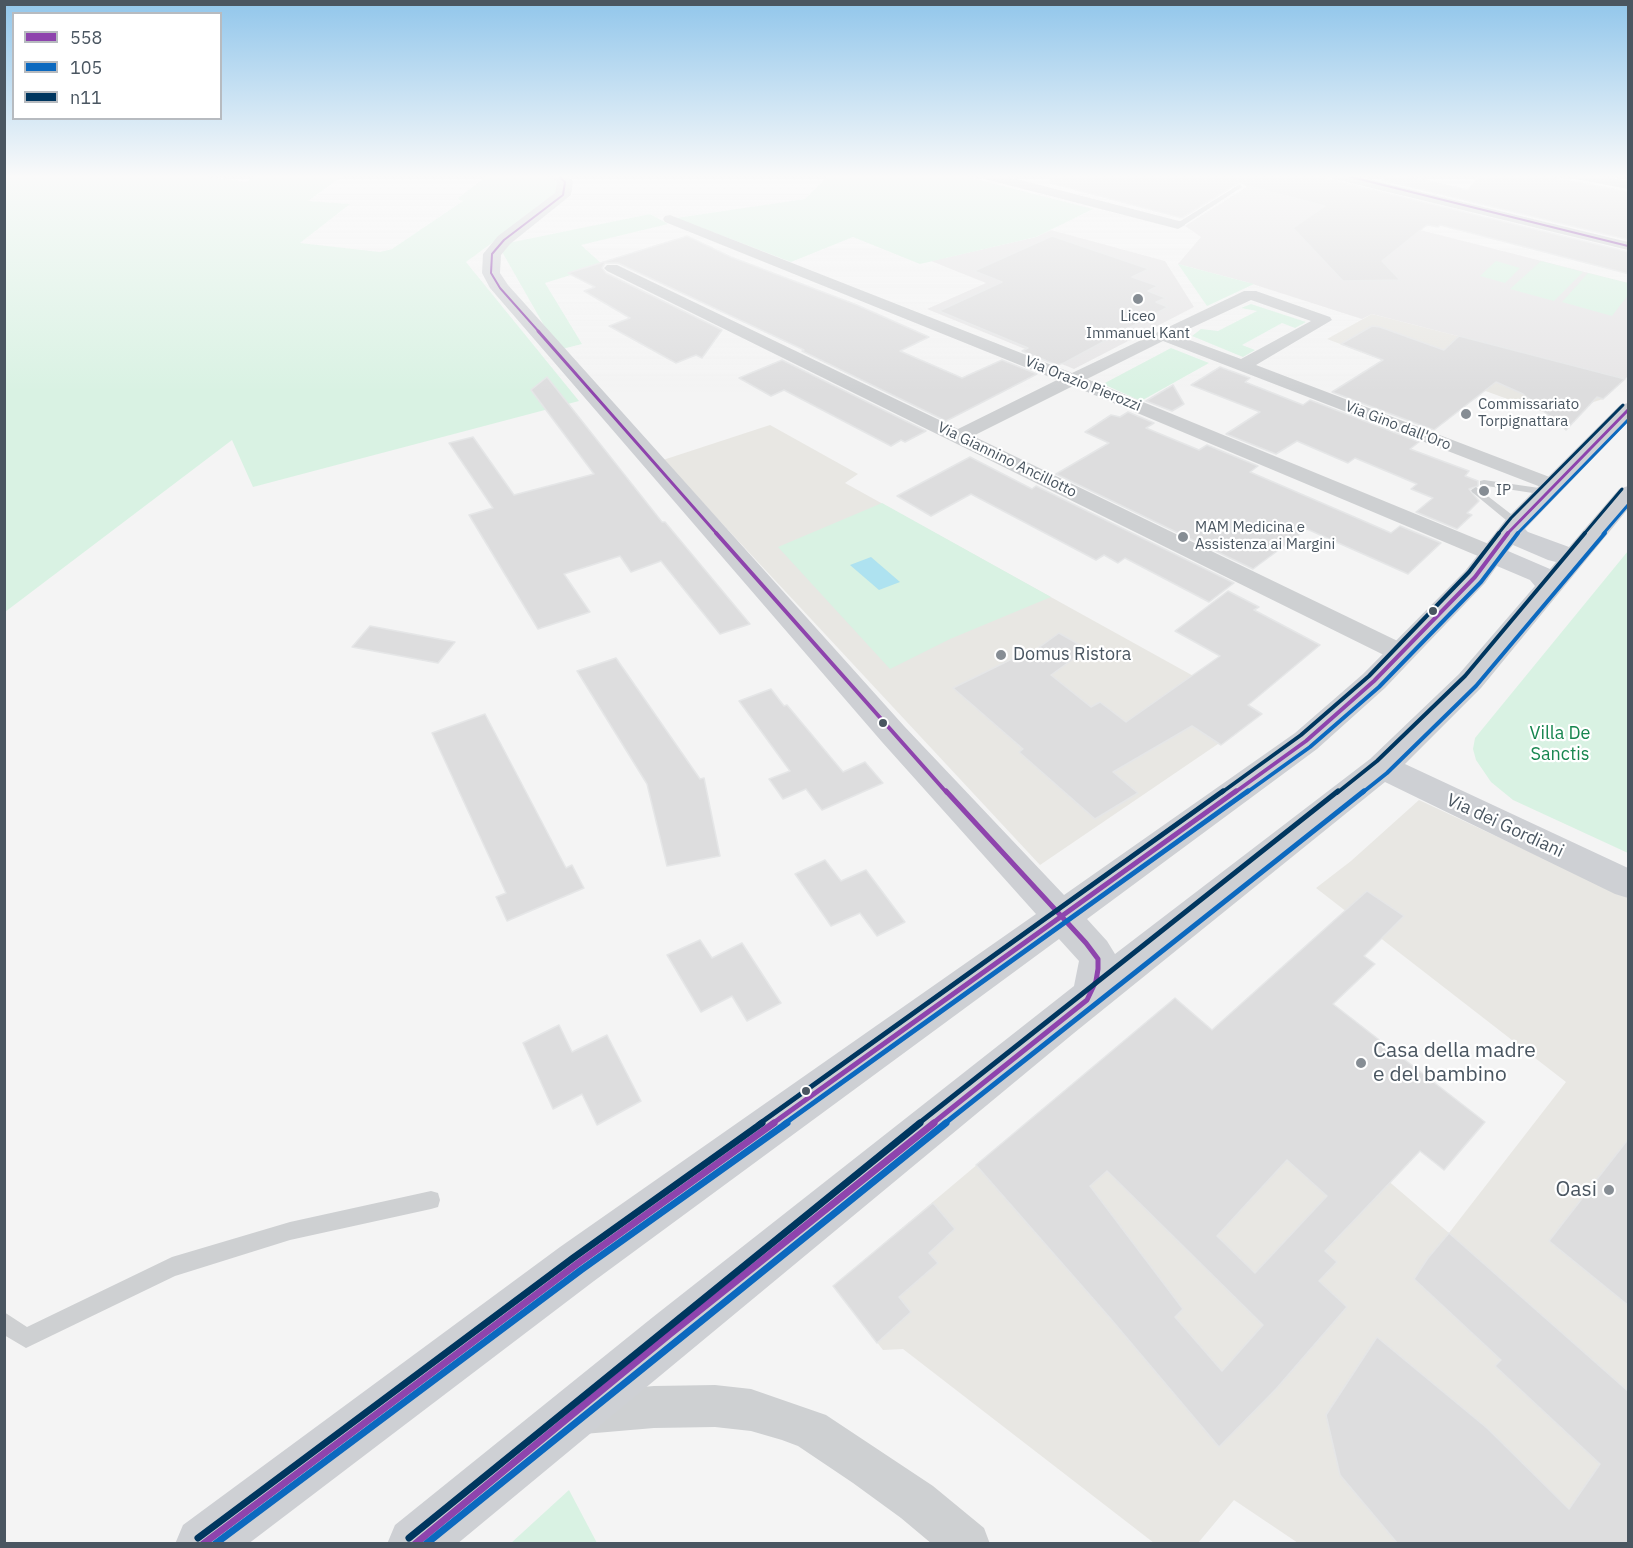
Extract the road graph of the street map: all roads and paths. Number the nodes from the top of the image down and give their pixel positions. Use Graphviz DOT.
graph roads {
  1 [pos="498,247"];
  2 [pos="741,247"];
  3 [pos="612,268"];
  4 [pos="1162,335"];
  5 [pos="1242,366"];
  6 [pos="1073,380"];
  7 [pos="1629,410"];
  8 [pos="959,436"];
  9 [pos="1550,488"];
  10 [pos="1629,494"];
  11 [pos="1507,536"];
  12 [pos="1575,556"];
  13 [pos="1550,586"];
  14 [pos="1401,653"];
  15 [pos="1382,767"];
  16 [pos="1629,884"];
  17 [pos="1062,918"];
  18 [pos="1087,1000"];
  19 [pos="431,1200"];
  20 [pos="4,1322"];
  21 [pos="573,1413"];
  22 [pos="202,1544"];
  23 [pos="414,1544"];
  24 [pos="968,1544"];
  1 -- 17 [label="main road"];
  2 -- 6 [label="street, Via Orazio Pierozzi"];
  3 -- 8 [label="street, Via Giannino Ancillotto"];
  4 -- 5 [label="street, Via Gino dall'Oro"];
  4 -- 5 [label="street"];
  4 -- 6 [label="street"];
  5 -- 9 [label="street, Via Gino dall'Oro"];
  6 -- 8 [label="street"];
  6 -- 11 [label="street, Via Orazio Pierozzi"];
  7 -- 9 [label="main road"];
  8 -- 14 [label="street, Via Giannino Ancillotto"];
  9 -- 11 [label="main road"];
  9 -- 11 [label="lane"];
  10 -- 12 [label="main road"];
  11 -- 12 [label="main road"];
  11 -- 13 [label="main road"];
  11 -- 14 [label="main road"];
  12 -- 13 [label="main road"];
  13 -- 15 [label="main road"];
  14 -- 17 [label="main road"];
  15 -- 16 [label="main road, Via dei Gordiani"];
  15 -- 18 [label="main road"];
  17 -- 18 [label="main road"];
  17 -- 22 [label="main road"];
  18 -- 21 [label="main road"];
  19 -- 20 [label="lane"];
  21 -- 23 [label="main road"];
  21 -- 24 [label="street"];
}
